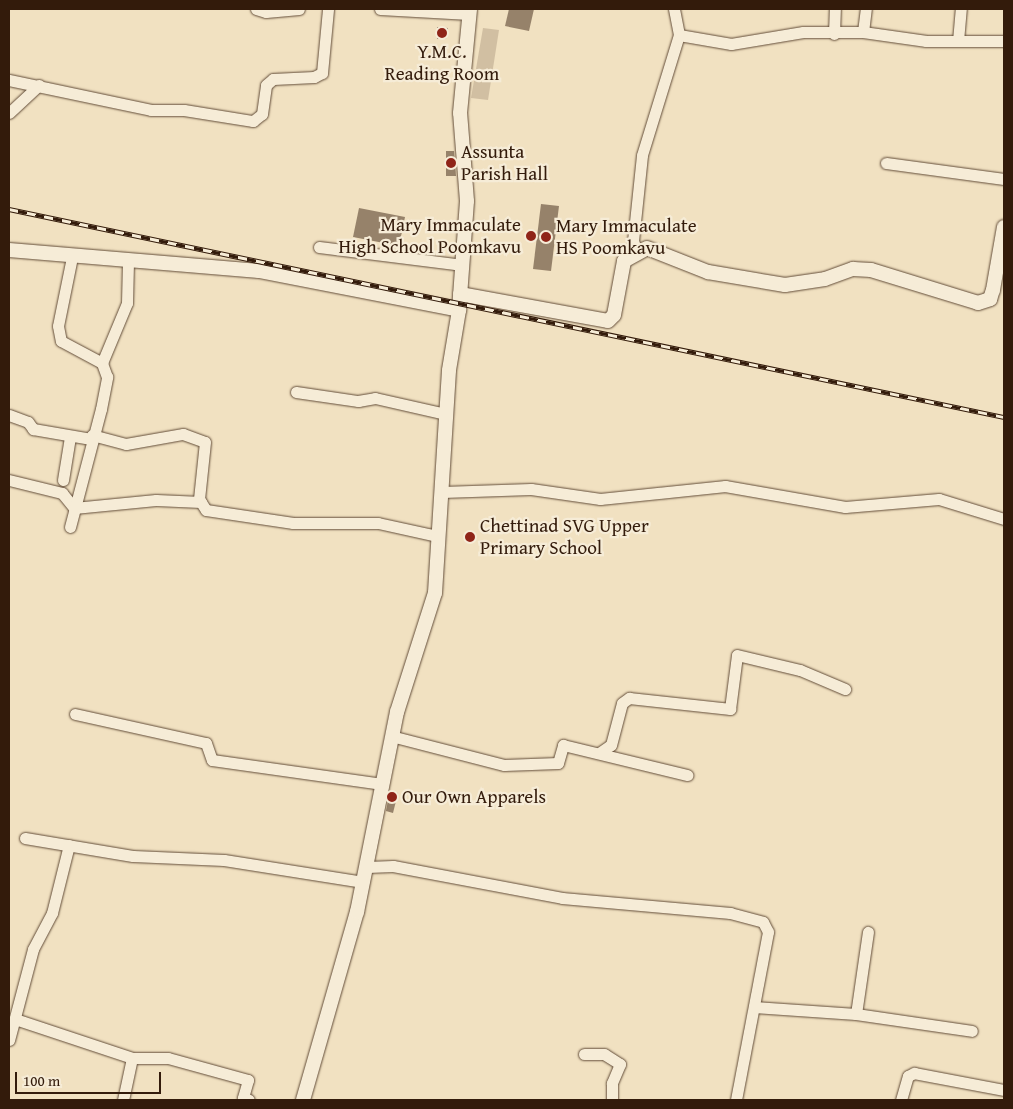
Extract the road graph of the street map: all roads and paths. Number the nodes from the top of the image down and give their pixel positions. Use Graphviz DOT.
graph roads {
  1 [pos="256,9"];
  2 [pos="299,9"];
  3 [pos="328,9"];
  4 [pos="380,9"];
  5 [pos="674,9"];
  6 [pos="835,9"];
  7 [pos="866,9"];
  8 [pos="961,9"];
  9 [pos="469,12"];
  10 [pos="863,32"];
  11 [pos="834,34"];
  12 [pos="678,35"];
  13 [pos="958,41"];
  14 [pos="1004,41"];
  15 [pos="9,80"];
  16 [pos="39,85"];
  17 [pos="9,113"];
  18 [pos="886,163"];
  19 [pos="1004,179"];
  20 [pos="1004,228"];
  21 [pos="319,247"];
  22 [pos="9,250"];
  23 [pos="636,251"];
  24 [pos="72,258"];
  25 [pos="128,262"];
  26 [pos="463,265"];
  27 [pos="460,294"];
  28 [pos="459,310"];
  29 [pos="102,364"];
  30 [pos="296,392"];
  31 [pos="446,414"];
  32 [pos="9,415"];
  33 [pos="92,437"];
  34 [pos="70,438"];
  35 [pos="9,480"];
  36 [pos="63,480"];
  37 [pos="442,492"];
  38 [pos="201,502"];
  39 [pos="74,508"];
  40 [pos="1004,519"];
  41 [pos="70,527"];
  42 [pos="437,536"];
  43 [pos="845,688"];
  44 [pos="75,714"];
  45 [pos="391,736"];
  46 [pos="599,753"];
  47 [pos="687,775"];
  48 [pos="382,784"];
  49 [pos="25,838"];
  50 [pos="69,845"];
  51 [pos="366,867"];
  52 [pos="363,882"];
  53 [pos="868,932"];
  54 [pos="754,1008"];
  55 [pos="856,1014"];
  56 [pos="15,1019"];
  57 [pos="972,1031"];
  58 [pos="9,1040"];
  59 [pos="584,1054"];
  60 [pos="132,1058"];
  61 [pos="1004,1090"];
  62 [pos="123,1100"];
  63 [pos="249,1100"];
  64 [pos="303,1100"];
  65 [pos="612,1100"];
  66 [pos="736,1100"];
  67 [pos="901,1100"];
  1 -- 2 [label="street"];
  3 -- 16 [label="street"];
  4 -- 9 [label="street"];
  5 -- 12 [label="street"];
  6 -- 11 [label="street"];
  7 -- 10 [label="street"];
  8 -- 13 [label="street"];
  9 -- 26 [label="street"];
  10 -- 11 [label="street"];
  10 -- 13 [label="street"];
  11 -- 12 [label="street"];
  12 -- 23 [label="street"];
  13 -- 14 [label="street"];
  15 -- 16 [label="street"];
  16 -- 17 [label="street"];
  18 -- 19 [label="street"];
  20 -- 23 [label="street"];
  21 -- 26 [label="street"];
  22 -- 24 [label="street"];
  23 -- 27 [label="street"];
  24 -- 25 [label="street"];
  24 -- 29 [label="street"];
  25 -- 28 [label="street"];
  25 -- 29 [label="street"];
  26 -- 27 [label="street"];
  27 -- 28 [label="street"];
  28 -- 31 [label="street"];
  29 -- 33 [label="street"];
  30 -- 31 [label="street"];
  31 -- 37 [label="street"];
  32 -- 34 [label="street"];
  33 -- 34 [label="street"];
  33 -- 38 [label="street"];
  33 -- 39 [label="street"];
  34 -- 36 [label="street"];
  35 -- 39 [label="street"];
  37 -- 40 [label="street"];
  37 -- 42 [label="street"];
  38 -- 39 [label="street"];
  38 -- 42 [label="street"];
  39 -- 41 [label="street"];
  42 -- 45 [label="street"];
  43 -- 46 [label="street"];
  44 -- 48 [label="street"];
  45 -- 46 [label="street"];
  45 -- 48 [label="street"];
  46 -- 47 [label="street"];
  48 -- 51 [label="street"];
  49 -- 50 [label="street"];
  50 -- 52 [label="street"];
  50 -- 56 [label="street"];
  51 -- 52 [label="street"];
  51 -- 54 [label="street"];
  52 -- 64 [label="street"];
  53 -- 55 [label="street"];
  54 -- 55 [label="street"];
  54 -- 66 [label="street"];
  55 -- 57 [label="street"];
  56 -- 58 [label="street"];
  56 -- 60 [label="street"];
  59 -- 65 [label="street"];
  60 -- 62 [label="street"];
  60 -- 63 [label="street"];
  61 -- 67 [label="street"];
}
